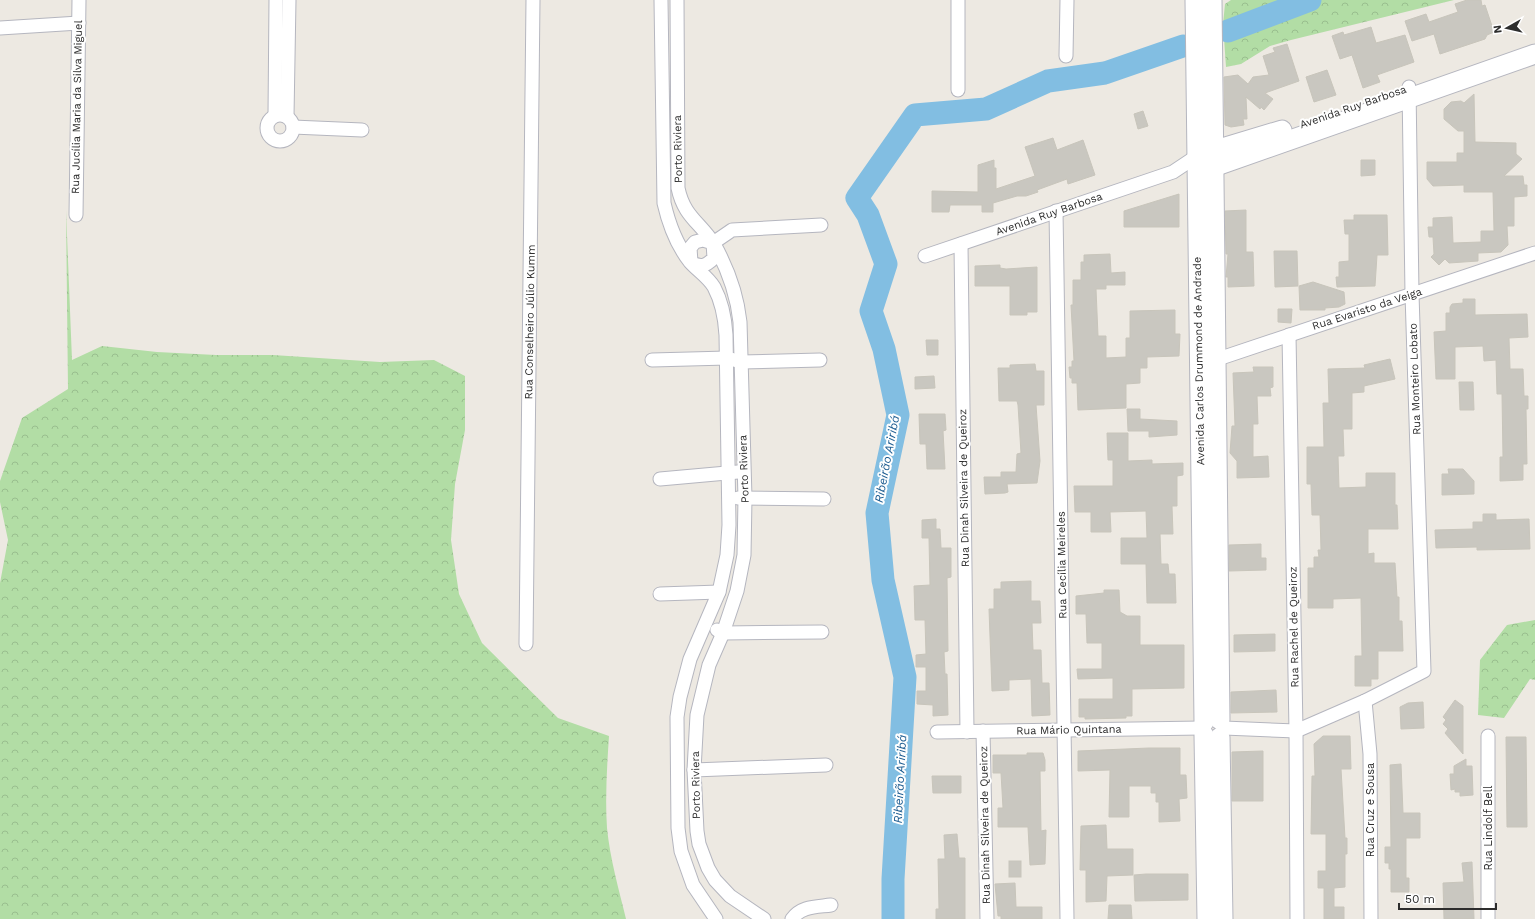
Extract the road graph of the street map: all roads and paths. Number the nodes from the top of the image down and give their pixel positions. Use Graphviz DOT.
graph roads {
  1 [pos="79,0"];
  2 [pos="276,0"];
  3 [pos="289,0"];
  4 [pos="533,0"];
  5 [pos="661,0"];
  6 [pos="677,0"];
  7 [pos="958,0"];
  8 [pos="1066,0"];
  9 [pos="1212,0"];
  10 [pos="1197,5"];
  11 [pos="79,23"];
  12 [pos="0,28"];
  13 [pos="1535,44"];
  14 [pos="1535,54"];
  15 [pos="1066,56"];
  16 [pos="282,72"];
  17 [pos="958,90"];
  18 [pos="1409,93"];
  19 [pos="281,115"];
  20 [pos="293,128"];
  21 [pos="678,128"];
  22 [pos="662,129"];
  23 [pos="362,130"];
  24 [pos="1205,162"];
  25 [pos="1056,211"];
  26 [pos="76,215"];
  27 [pos="821,226"];
  28 [pos="713,244"];
  29 [pos="961,244"];
  30 [pos="1535,253"];
  31 [pos="925,256"];
  32 [pos="691,262"];
  33 [pos="1412,294"];
  34 [pos="1289,335"];
  35 [pos="727,358"];
  36 [pos="652,360"];
  37 [pos="820,360"];
  38 [pos="741,362"];
  39 [pos="1208,362"];
  40 [pos="728,472"];
  41 [pos="744,472"];
  42 [pos="660,480"];
  43 [pos="729,498"];
  44 [pos="745,498"];
  45 [pos="824,499"];
  46 [pos="719,592"];
  47 [pos="660,594"];
  48 [pos="705,626"];
  49 [pos="822,632"];
  50 [pos="723,633"];
  51 [pos="526,644"];
  52 [pos="1424,671"];
  53 [pos="1365,701"];
  54 [pos="1212,728"];
  55 [pos="1064,730"];
  56 [pos="983,731"];
  57 [pos="1296,731"];
  58 [pos="937,732"];
  59 [pos="966,732"];
  60 [pos="1488,736"];
  61 [pos="826,765"];
  62 [pos="694,770"];
  63 [pos="831,905"];
  64 [pos="760,916"];
  65 [pos="716,919"];
  66 [pos="743,919"];
  67 [pos="792,919"];
  68 [pos="987,919"];
  69 [pos="1067,919"];
  70 [pos="1206,919"];
  71 [pos="1223,919"];
  72 [pos="1297,919"];
  73 [pos="1371,919"];
  74 [pos="1488,919"];
  1 -- 11 [label="street, Rua Jucília Maria da Silva Miguel"];
  2 -- 16 [label="street"];
  3 -- 16 [label="street"];
  4 -- 51 [label="street, Rua Conselheiro Júlio Kumm"];
  5 -- 22 [label="street, Porto Riviera"];
  6 -- 21 [label="street, Porto Riviera"];
  7 -- 17 [label="street"];
  8 -- 15 [label="street"];
  9 -- 24 [label="main road, Avenida Carlos Drummond de Andrade"];
  10 -- 24 [label="main road, Avenida Carlos Drummond de Andrade"];
  11 -- 12 [label="street"];
  11 -- 26 [label="street, Rua Jucília Maria da Silva Miguel"];
  13 -- 18 [label="main road, Avenida Ruy Barbosa"];
  14 -- 18 [label="main road, Avenida Ruy Barbosa"];
  16 -- 19 [label="street"];
  18 -- 24 [label="main road, Avenida Ruy Barbosa"];
  18 -- 33 [label="street, Rua Monteiro Lobato"];
  19 -- 20 [label="street"];
  19 -- 20 [label="street"];
  20 -- 23 [label="street"];
  21 -- 22 [label="street"];
  21 -- 28 [label="street, Porto Riviera"];
  22 -- 32 [label="street, Porto Riviera"];
  24 -- 25 [label="street, Avenida Ruy Barbosa"];
  24 -- 39 [label="main road, Avenida Carlos Drummond de Andrade"];
  25 -- 29 [label="street, Avenida Ruy Barbosa"];
  25 -- 55 [label="street, Rua Cecília Meireles"];
  27 -- 28 [label="street"];
  28 -- 32 [label="street"];
  28 -- 32 [label="street"];
  28 -- 38 [label="street, Porto Riviera"];
  29 -- 31 [label="street, Avenida Ruy Barbosa"];
  29 -- 59 [label="street, Rua Dinah Silveira de Queiroz"];
  30 -- 33 [label="street, Rua Evaristo da Veiga"];
  32 -- 35 [label="street, Porto Riviera"];
  33 -- 34 [label="street, Rua Evaristo da Veiga"];
  33 -- 52 [label="street, Rua Monteiro Lobato"];
  34 -- 39 [label="street, Rua Evaristo da Veiga"];
  34 -- 57 [label="street, Rua Rachel de Queiroz"];
  35 -- 36 [label="street"];
  35 -- 38 [label="street"];
  35 -- 40 [label="street, Porto Riviera"];
  37 -- 38 [label="street"];
  38 -- 41 [label="street, Porto Riviera"];
  39 -- 54 [label="main road, Avenida Carlos Drummond de Andrade"];
  40 -- 41 [label="street"];
  40 -- 42 [label="street"];
  40 -- 43 [label="street, Porto Riviera"];
  41 -- 44 [label="street, Porto Riviera"];
  43 -- 44 [label="street"];
  43 -- 46 [label="street, Porto Riviera"];
  44 -- 45 [label="street"];
  44 -- 50 [label="street, Porto Riviera"];
  46 -- 47 [label="street"];
  46 -- 48 [label="street, Porto Riviera"];
  48 -- 50 [label="street"];
  48 -- 65 [label="street, Porto Riviera"];
  49 -- 50 [label="street"];
  50 -- 62 [label="street, Porto Riviera"];
  52 -- 53 [label="street, Rua Mário Quintana"];
  53 -- 57 [label="street, Rua Mário Quintana"];
  53 -- 73 [label="street, Rua Cruz e Sousa"];
  54 -- 55 [label="street, Rua Mário Quintana"];
  54 -- 57 [label="street, Rua Mário Quintana"];
  54 -- 70 [label="main road, Avenida Carlos Drummond de Andrade"];
  54 -- 71 [label="main road, Avenida Carlos Drummond de Andrade"];
  55 -- 56 [label="street, Rua Mário Quintana"];
  55 -- 69 [label="street, Rua Cecília Meireles"];
  56 -- 59 [label="street, Rua Mário Quintana"];
  56 -- 68 [label="street, Rua Dinah Silveira de Queiroz"];
  57 -- 72 [label="street, Rua Rachel de Queiroz"];
  58 -- 59 [label="street, Rua Mário Quintana"];
  60 -- 74 [label="street, Rua Lindolf Bell"];
  61 -- 62 [label="street"];
  62 -- 64 [label="street, Porto Riviera"];
  63 -- 67 [label="street"];
  64 -- 66 [label="street"];
}
